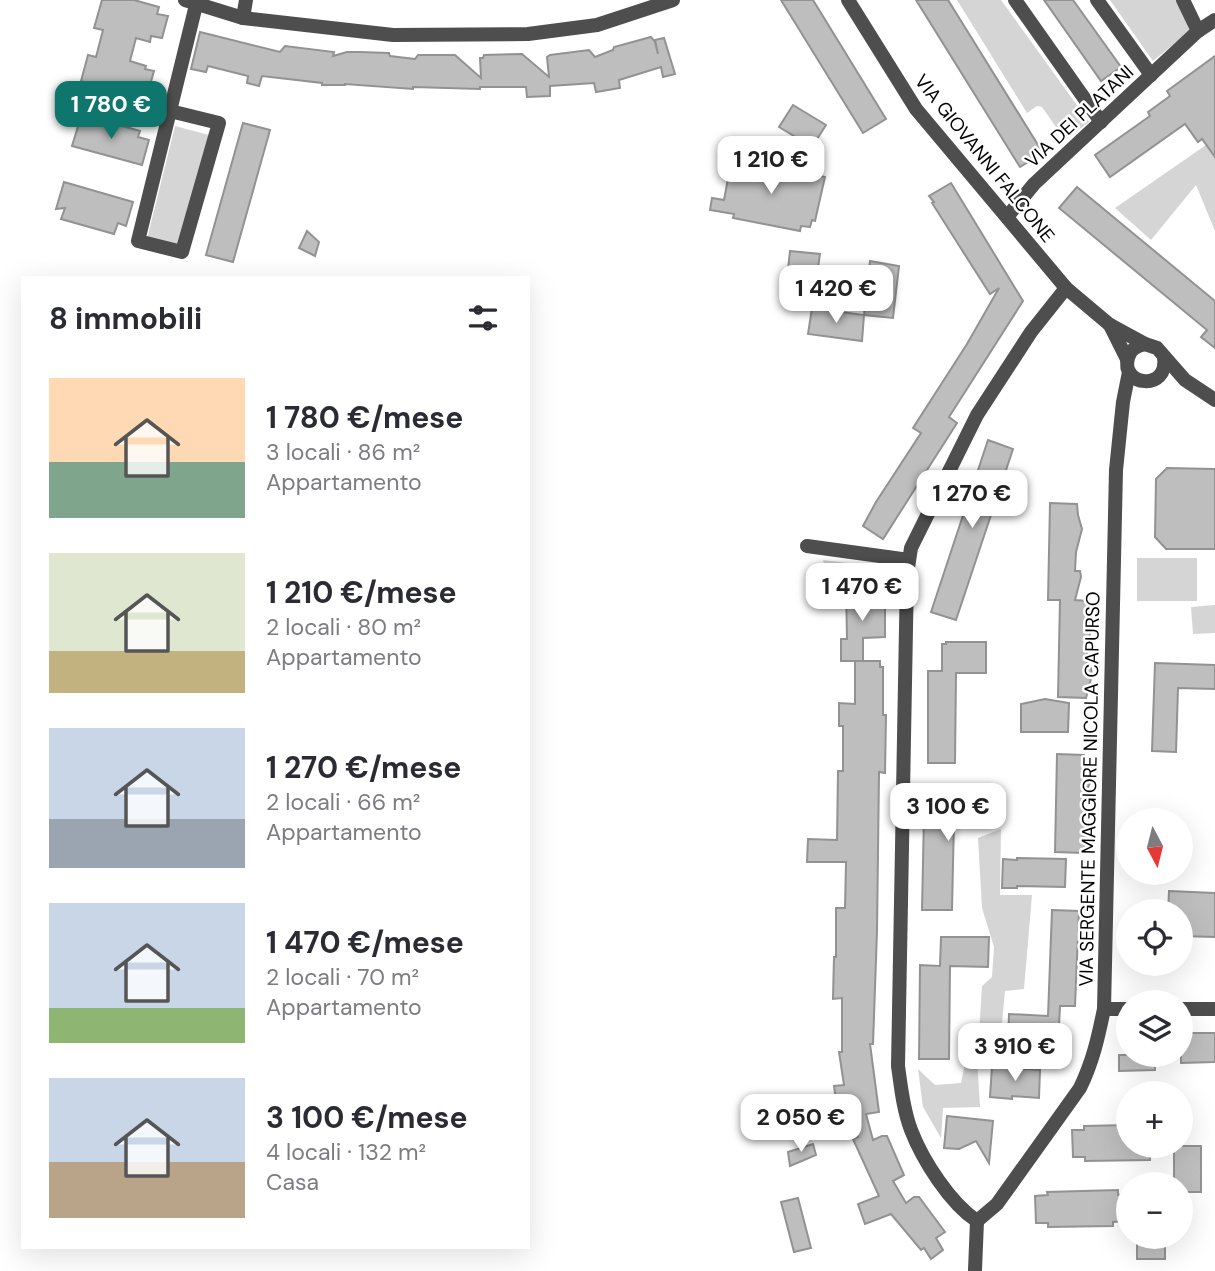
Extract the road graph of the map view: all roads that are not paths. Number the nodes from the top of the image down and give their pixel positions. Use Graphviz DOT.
graph roads {
  1 [pos="246,0"];
  2 [pos="621,0"];
  3 [pos="674,0"];
  4 [pos="848,0"];
  5 [pos="1015,0"];
  6 [pos="1097,0"];
  7 [pos="1183,0"];
  8 [pos="191,2"];
  9 [pos="628,15"];
  10 [pos="243,18"];
  11 [pos="1215,20"];
  12 [pos="1198,31"];
  13 [pos="1151,75"];
  14 [pos="170,111"];
  15 [pos="1101,122"];
  16 [pos="1007,217"];
  17 [pos="1066,288"];
  18 [pos="1110,325"];
  19 [pos="1145,344"];
  20 [pos="1164,357"];
  21 [pos="1128,365"];
  22 [pos="1150,380"];
  23 [pos="1185,380"];
  24 [pos="1212,397"];
  25 [pos="1123,402"];
  26 [pos="807,546"];
  27 [pos="909,560"];
  28 [pos="1104,1009"];
  29 [pos="1116,1009"];
  30 [pos="1193,1009"];
  31 [pos="1215,1009"];
  32 [pos="977,1221"];
  33 [pos="975,1270"];
  1 -- 10 [label="street"];
  2 -- 9 [label="street"];
  3 -- 9 [label="street"];
  4 -- 16 [label="street, VIA GIOVANNI FALCONE"];
  5 -- 15 [label="street"];
  6 -- 13 [label="street, VIA DEI PLATANI"];
  7 -- 12 [label="street"];
  8 -- 10 [label="street"];
  8 -- 14 [label="street"];
  9 -- 10 [label="street"];
  11 -- 12 [label="street, VIA DEI PLATANI"];
  12 -- 13 [label="street, VIA DEI PLATANI"];
  13 -- 15 [label="street, VIA DEI PLATANI"];
  14 -- 14 [label="street"];
  15 -- 16 [label="street, VIA DEI PLATANI"];
  16 -- 17 [label="street, VIA GIOVANNI FALCONE"];
  17 -- 18 [label="street, VIA GIOVANNI FALCONE"];
  17 -- 27 [label="street"];
  18 -- 19 [label="street, VIA GIOVANNI FALCONE"];
  18 -- 21 [label="street, VIA GIOVANNI FALCONE"];
  19 -- 20 [label="street, VIA GIOVANNI FALCONE"];
  19 -- 21 [label="street"];
  20 -- 22 [label="street"];
  20 -- 23 [label="street, VIA GIOVANNI FALCONE"];
  21 -- 22 [label="street, VIA GIOVANNI FALCONE"];
  21 -- 25 [label="street, VIA SERGENTE MAGGIORE NICOLA CAPURSO"];
  22 -- 23 [label="street"];
  22 -- 25 [label="street"];
  23 -- 24 [label="street, VIA GIOVANNI FALCONE"];
  25 -- 28 [label="street, VIA SERGENTE MAGGIORE NICOLA CAPURSO"];
  26 -- 27 [label="street"];
  27 -- 32 [label="street"];
  28 -- 29 [label="street"];
  28 -- 32 [label="street, VIA SERGENTE MAGGIORE NICOLA CAPURSO"];
  30 -- 31 [label="street"];
  32 -- 33 [label="street"];
}
